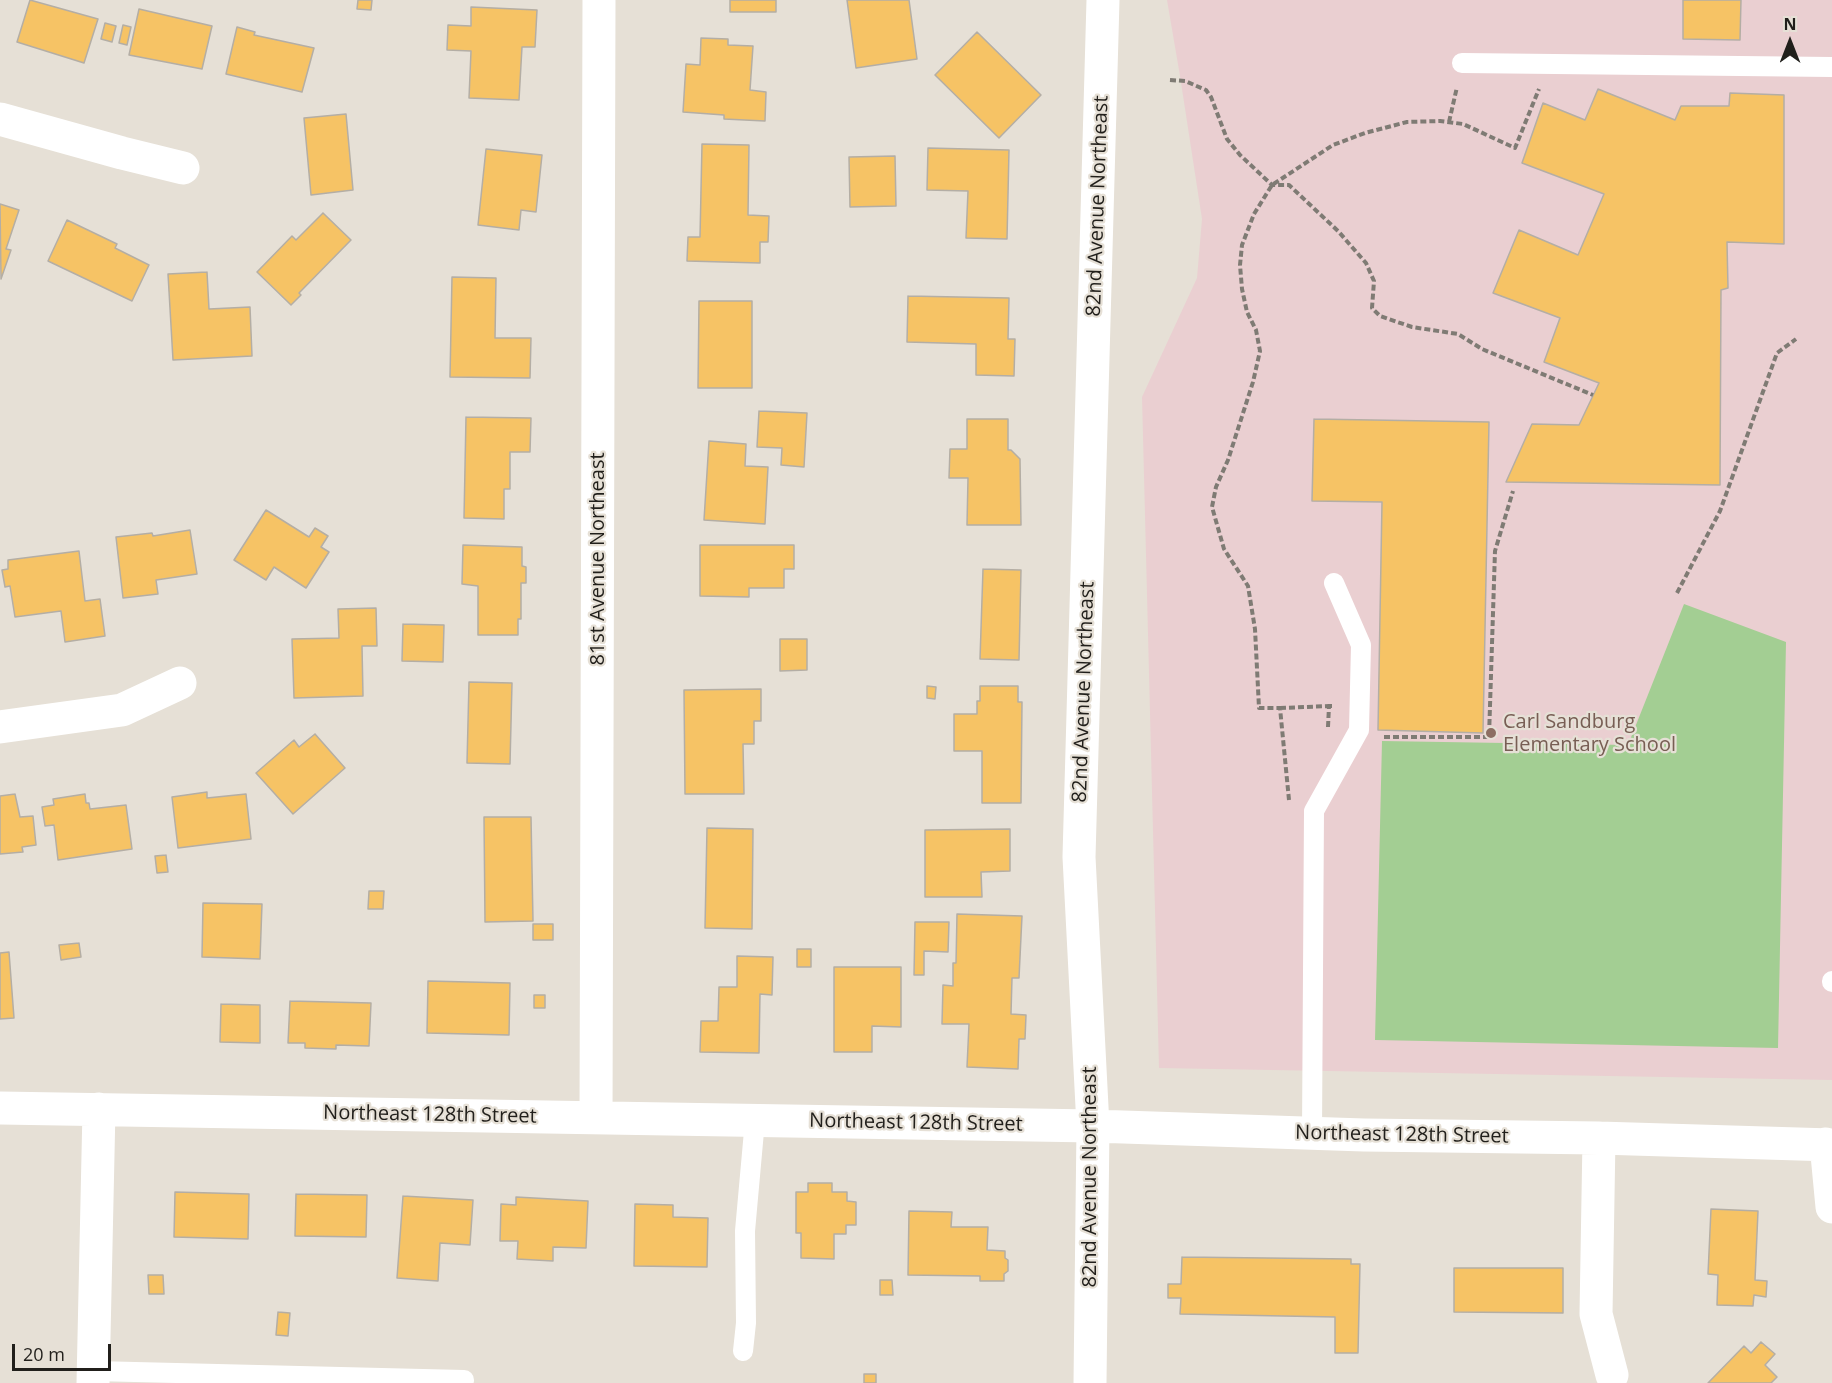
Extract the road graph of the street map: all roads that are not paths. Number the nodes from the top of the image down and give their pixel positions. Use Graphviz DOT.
graph roads {
  1 [pos="599,0"];
  2 [pos="1103,0"];
  3 [pos="1462,63"];
  4 [pos="1832,67"];
  5 [pos="0,119"];
  6 [pos="183,168"];
  7 [pos="1334,583"];
  8 [pos="180,683"];
  9 [pos="0,727"];
  10 [pos="0,1108"];
  11 [pos="99,1109"];
  12 [pos="596,1118"];
  13 [pos="755,1120"];
  14 [pos="1093,1126"];
  15 [pos="1312,1133"];
  16 [pos="1599,1138"];
  17 [pos="1829,1145"];
  18 [pos="1832,1207"];
  19 [pos="743,1351"];
  20 [pos="1612,1375"];
  21 [pos="93,1377"];
  22 [pos="464,1380"];
  23 [pos="1090,1383"];
  1 -- 12 [label="street, 81st Avenue Northeast"];
  2 -- 14 [label="street, 82nd Avenue Northeast"];
  3 -- 4 [label="lane"];
  5 -- 6 [label="street"];
  7 -- 15 [label="lane"];
  8 -- 9 [label="street"];
  10 -- 11 [label="street, Northeast 128th Street"];
  11 -- 12 [label="street, Northeast 128th Street"];
  11 -- 21 [label="street"];
  12 -- 13 [label="street, Northeast 128th Street"];
  13 -- 14 [label="street, Northeast 128th Street"];
  13 -- 19 [label="lane"];
  14 -- 15 [label="street, Northeast 128th Street"];
  14 -- 23 [label="street, 82nd Avenue Northeast"];
  15 -- 16 [label="street, Northeast 128th Street"];
  16 -- 17 [label="street, Northeast 128th Street"];
  16 -- 20 [label="street"];
  17 -- 18 [label="street"];
  21 -- 22 [label="lane"];
}
